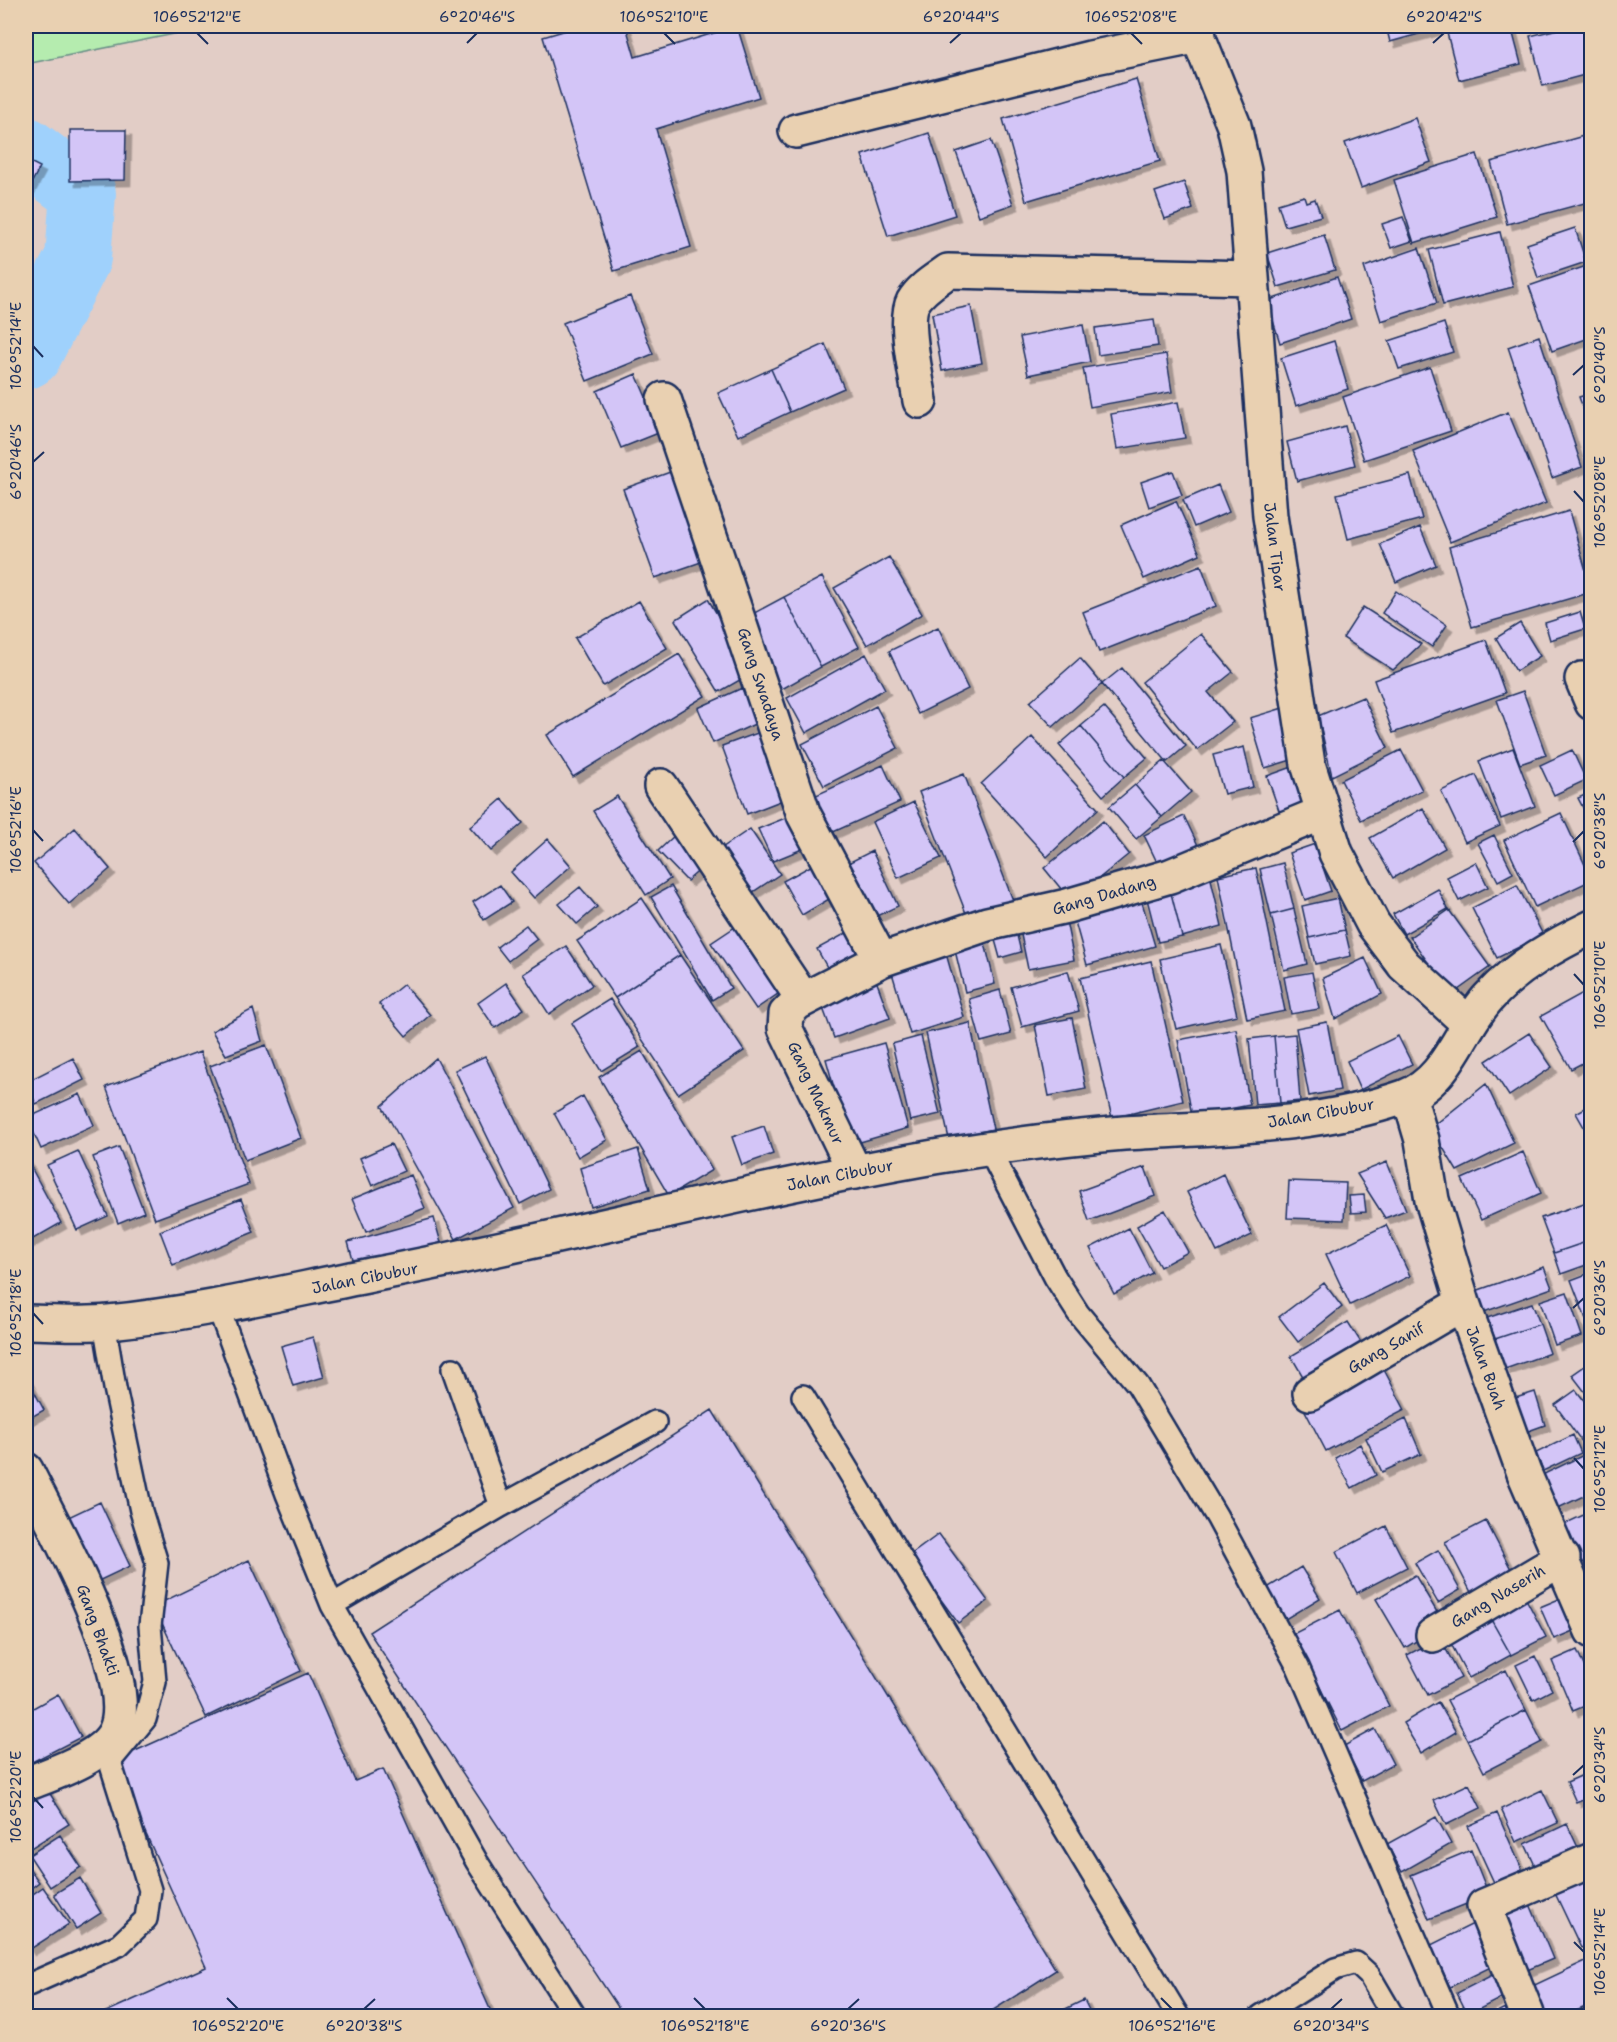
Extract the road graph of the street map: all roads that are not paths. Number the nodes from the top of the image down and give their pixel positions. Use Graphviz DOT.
graph roads {
  1 [pos="1196,31"];
  2 [pos="796,131"];
  3 [pos="1252,278"];
  4 [pos="664,399"];
  5 [pos="920,401"];
  6 [pos="661,786"];
  7 [pos="1322,813"];
  8 [pos="1592,927"];
  9 [pos="881,960"];
  10 [pos="803,999"];
  11 [pos="1469,1024"];
  12 [pos="1409,1096"];
  13 [pos="989,1150"];
  14 [pos="855,1172"];
  15 [pos="1462,1303"];
  16 [pos="218,1307"];
  17 [pos="26,1322"];
  18 [pos="104,1322"];
  19 [pos="453,1369"];
  20 [pos="1310,1393"];
  21 [pos="802,1396"];
  22 [pos="655,1422"];
  23 [pos="26,1470"];
  24 [pos="501,1506"];
  25 [pos="1563,1558"];
  26 [pos="332,1605"];
  27 [pos="1592,1631"];
  28 [pos="1433,1635"];
  29 [pos="26,1784"];
  30 [pos="1592,1860"];
  31 [pos="26,1986"];
  32 [pos="1527,2014"];
  33 [pos="575,2016"];
  34 [pos="1179,2016"];
  35 [pos="1261,2016"];
  36 [pos="1393,2016"];
  37 [pos="1449,2016"];
  1 -- 2 [label="street"];
  1 -- 3 [label="street, Jalan Tipar"];
  3 -- 5 [label="street"];
  3 -- 7 [label="street, Jalan Tipar"];
  4 -- 9 [label="street, Gang Swadaya"];
  6 -- 10 [label="street"];
  7 -- 9 [label="street, Gang Dadang"];
  7 -- 11 [label="street, Jalan Tipar"];
  8 -- 11 [label="street, Jalan Cibubur"];
  9 -- 10 [label="street, Gang Makmur"];
  10 -- 14 [label="street, Gang Makmur"];
  11 -- 12 [label="street, Jalan Cibubur"];
  12 -- 13 [label="street, Jalan Cibubur"];
  12 -- 15 [label="street, Jalan Buah"];
  13 -- 14 [label="street, Jalan Cibubur"];
  13 -- 37 [label="lane"];
  14 -- 16 [label="street, Jalan Cibubur"];
  15 -- 20 [label="street, Gang Sanif"];
  15 -- 25 [label="street, Jalan Buah"];
  16 -- 18 [label="street, Jalan Cibubur"];
  16 -- 26 [label="lane"];
  17 -- 18 [label="street, Jalan Cibubur"];
  18 -- 31 [label="lane"];
  19 -- 24 [label="lane"];
  21 -- 34 [label="lane"];
  22 -- 24 [label="lane"];
  23 -- 29 [label="street, Gang Bhakti"];
  24 -- 26 [label="lane"];
  25 -- 27 [label="street, Jalan Buah"];
  25 -- 28 [label="street, Gang Naserih"];
  26 -- 33 [label="lane"];
  30 -- 32 [label="street"];
  35 -- 36 [label="lane"];
}
